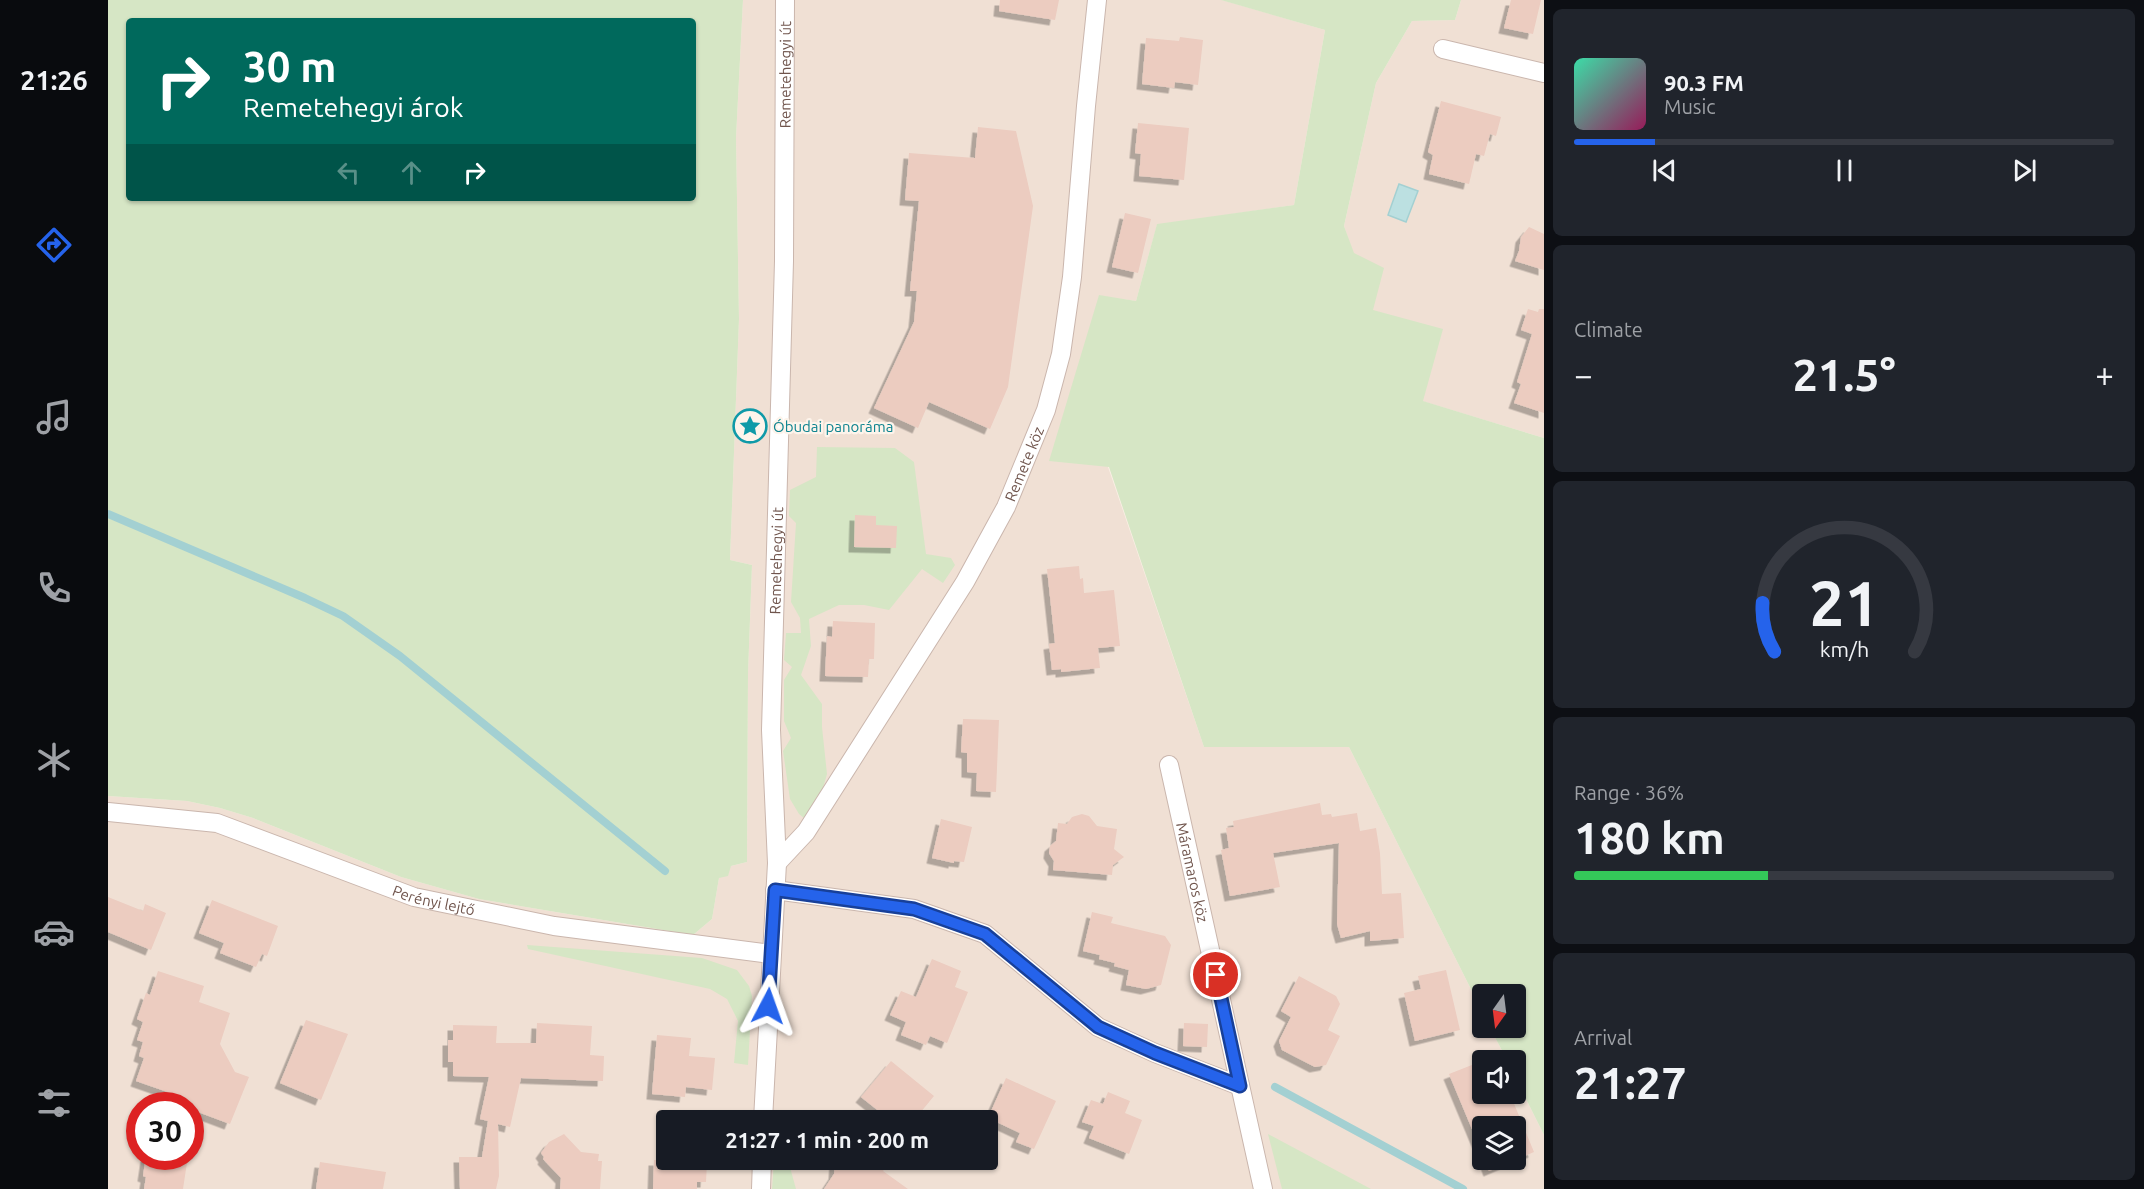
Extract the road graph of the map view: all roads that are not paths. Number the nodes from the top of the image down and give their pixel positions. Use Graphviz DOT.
graph roads {
  1 [pos="785,0"];
  2 [pos="1097,0"];
  3 [pos="1443,49"];
  4 [pos="1544,73"];
  5 [pos="1168,765"];
  6 [pos="108,812"];
  7 [pos="777,863"];
  8 [pos="775,890"];
  9 [pos="771,954"];
  10 [pos="1240,1086"];
  11 [pos="763,1110"];
  12 [pos="762,1170"];
  13 [pos="761,1189"];
  14 [pos="1263,1189"];
  1 -- 7 [label="street, Remetehegyi út"];
  2 -- 7 [label="street, Remete köz"];
  3 -- 4 [label="street"];
  5 -- 10 [label="street, Máramaros köz"];
  6 -- 9 [label="street, Perényi lejtő"];
  7 -- 8 [label="street, Remetehegyi út"];
  8 -- 9 [label="street, Remetehegyi út"];
  8 -- 10 [label="street"];
  9 -- 11 [label="street, Remetehegyi út"];
  10 -- 14 [label="street, Máramaros köz"];
  12 -- 13 [label="street"];
}
